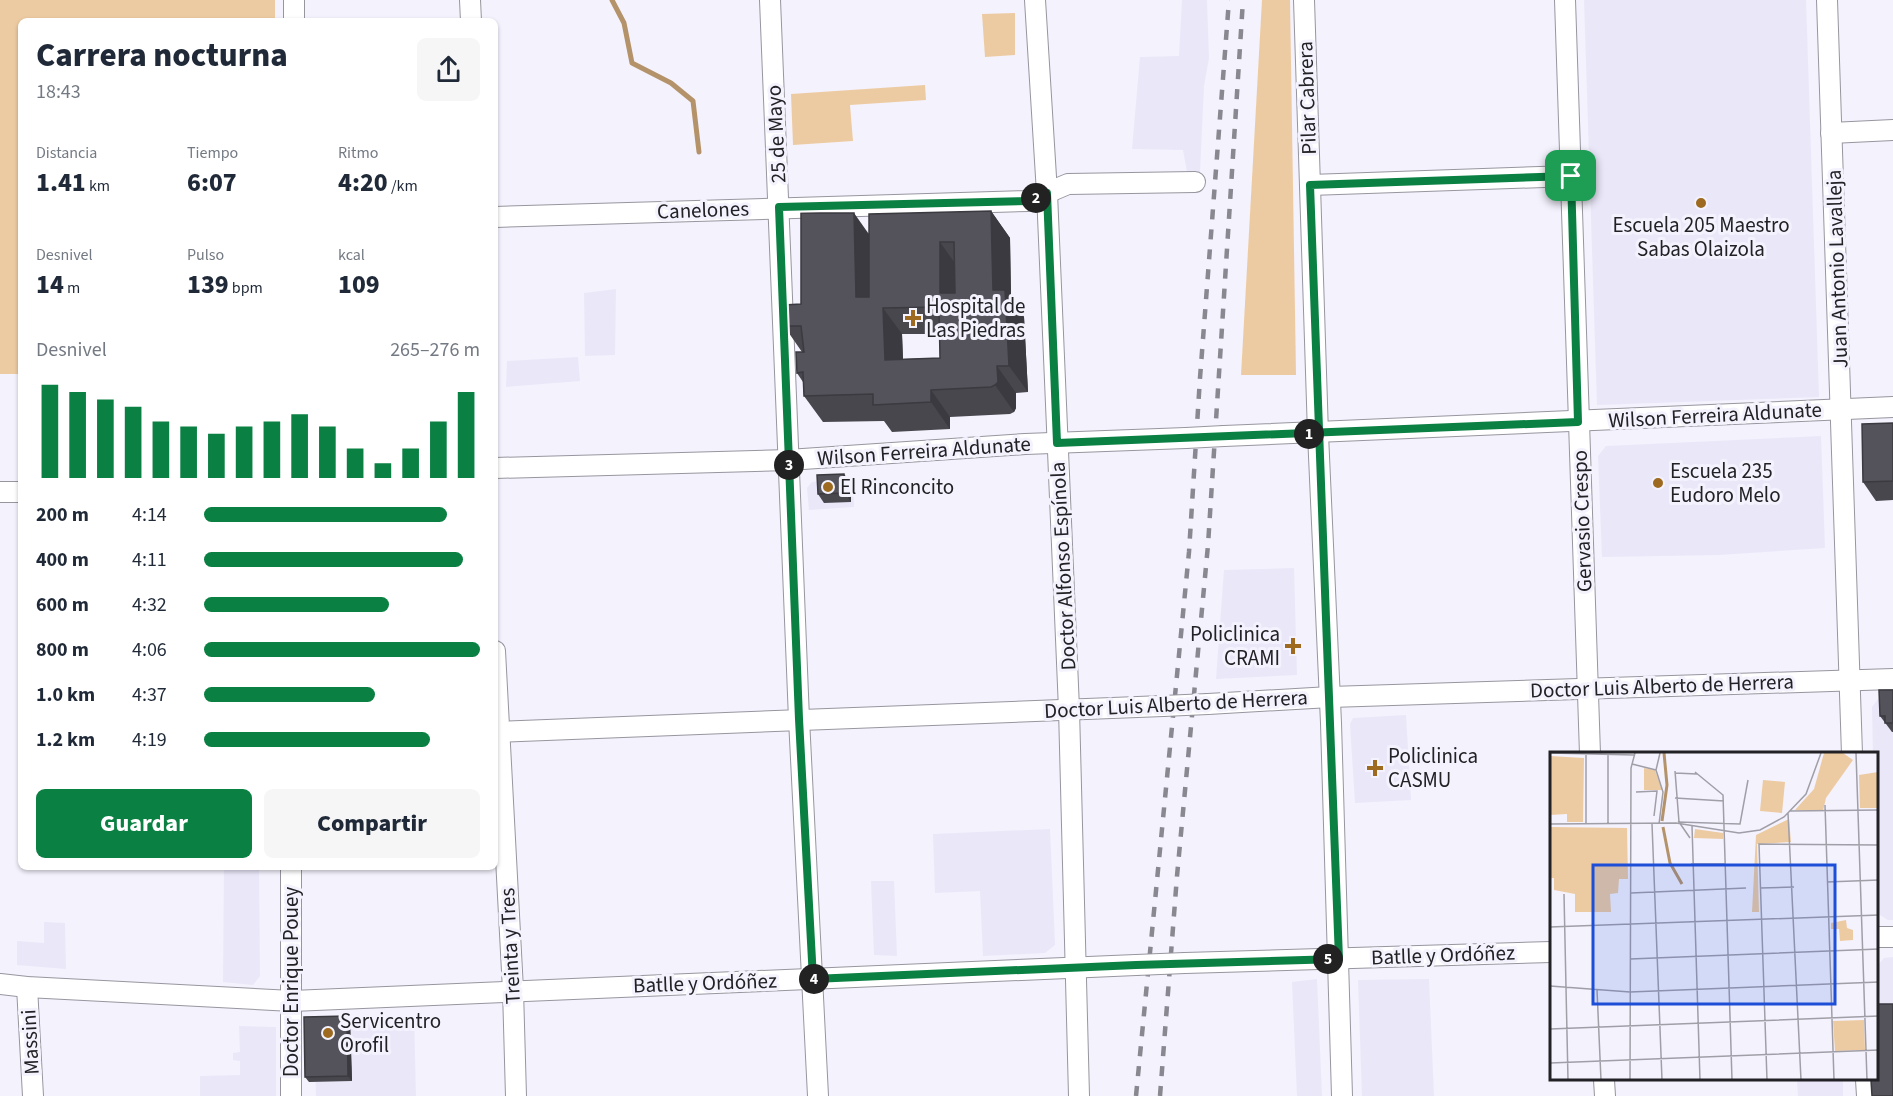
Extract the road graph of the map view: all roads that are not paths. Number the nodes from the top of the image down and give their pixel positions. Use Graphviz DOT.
graph roads {
  1 [pos="294,0"];
  2 [pos="470,0"];
  3 [pos="770,0"];
  4 [pos="1035,0"];
  5 [pos="1304,0"];
  6 [pos="1564,0"];
  7 [pos="1827,0"];
  8 [pos="294,18"];
  9 [pos="471,18"];
  10 [pos="1893,130"];
  11 [pos="1831,133"];
  12 [pos="1571,176"];
  13 [pos="1195,182"];
  14 [pos="1310,185"];
  15 [pos="1047,193"];
  16 [pos="779,207"];
  17 [pos="498,217"];
  18 [pos="1893,408"];
  19 [pos="1842,409"];
  20 [pos="1578,422"];
  21 [pos="1318,434"];
  22 [pos="1057,443"];
  23 [pos="788,460"];
  24 [pos="498,468"];
  25 [pos="0,492"];
  26 [pos="18,492"];
  27 [pos="1893,679"];
  28 [pos="1849,681"];
  29 [pos="1588,688"];
  30 [pos="1329,697"];
  31 [pos="1069,709"];
  32 [pos="799,719"];
  33 [pos="498,732"];
  34 [pos="498,748"];
  35 [pos="1590,752"];
  36 [pos="1852,752"];
  37 [pos="291,870"];
  38 [pos="1550,952"];
  39 [pos="1339,959"];
  40 [pos="1074,969"];
  41 [pos="813,979"];
  42 [pos="0,984"];
  43 [pos="27,987"];
  44 [pos="513,990"];
  45 [pos="291,1001"];
  46 [pos="1604,1081"];
  47 [pos="1866,1081"];
  48 [pos="33,1096"];
  49 [pos="291,1096"];
  50 [pos="516,1096"];
  51 [pos="818,1096"];
  52 [pos="1079,1096"];
  53 [pos="1342,1096"];
  54 [pos="1605,1096"];
  55 [pos="1867,1096"];
  1 -- 8 [label="street"];
  2 -- 9 [label="street"];
  3 -- 16 [label="street, 25 de Mayo"];
  4 -- 15 [label="street, Doctor Alfonso Espínola"];
  5 -- 14 [label="street, Pilar Cabrera"];
  6 -- 12 [label="street, Gervasio Crespo"];
  7 -- 11 [label="street, Juan Antonio Lavalleja"];
  10 -- 11 [label="street"];
  11 -- 19 [label="street, Juan Antonio Lavalleja"];
  12 -- 14 [label="street"];
  12 -- 20 [label="street, Gervasio Crespo"];
  13 -- 15 [label="street, Canelones"];
  14 -- 21 [label="street, Pilar Cabrera"];
  15 -- 16 [label="street, Canelones"];
  15 -- 22 [label="street, Doctor Alfonso Espínola"];
  16 -- 17 [label="street, Canelones"];
  16 -- 23 [label="street, 25 de Mayo"];
  18 -- 19 [label="street, Wilson Ferreira Aldunate"];
  19 -- 20 [label="street, Wilson Ferreira Aldunate"];
  19 -- 28 [label="street, Juan Antonio Lavalleja"];
  20 -- 21 [label="street, Wilson Ferreira Aldunate"];
  20 -- 29 [label="street, Gervasio Crespo"];
  21 -- 22 [label="street, Wilson Ferreira Aldunate, bridge"];
  21 -- 30 [label="street, Pilar Cabrera"];
  22 -- 23 [label="street, Wilson Ferreira Aldunate"];
  22 -- 31 [label="street, Doctor Alfonso Espínola"];
  23 -- 24 [label="street, Wilson Ferreira Aldunate"];
  23 -- 32 [label="street, 25 de Mayo"];
  25 -- 26 [label="street"];
  27 -- 28 [label="street, Doctor Luis Alberto de Herrera"];
  28 -- 29 [label="street, Doctor Luis Alberto de Herrera"];
  28 -- 36 [label="street, Juan Antonio Lavalleja"];
  29 -- 30 [label="street, Doctor Luis Alberto de Herrera"];
  29 -- 35 [label="street, Gervasio Crespo"];
  30 -- 31 [label="street, Doctor Luis Alberto de Herrera, bridge"];
  30 -- 39 [label="street, Pilar Cabrera"];
  31 -- 32 [label="street, Doctor Luis Alberto de Herrera"];
  31 -- 40 [label="street, Doctor Alfonso Espínola"];
  32 -- 33 [label="street, Doctor Luis Alberto de Herrera"];
  32 -- 41 [label="street, 25 de Mayo"];
  34 -- 44 [label="street, Treinta y Tres"];
  37 -- 45 [label="street, Doctor Enrique Pouey"];
  38 -- 39 [label="street, Batlle y Ordóñez"];
  39 -- 40 [label="street, Batlle y Ordóñez, bridge"];
  39 -- 53 [label="street, Pilar Cabrera"];
  40 -- 41 [label="street, Batlle y Ordóñez"];
  40 -- 52 [label="street, Doctor Alfonso Espínola"];
  41 -- 44 [label="street, Batlle y Ordóñez"];
  41 -- 51 [label="street, 25 de Mayo"];
  42 -- 43 [label="street, Batlle y Ordóñez"];
  43 -- 45 [label="street, Batlle y Ordóñez"];
  43 -- 48 [label="street, Massini"];
  44 -- 45 [label="street, Batlle y Ordóñez"];
  44 -- 50 [label="street, Treinta y Tres"];
  45 -- 49 [label="street, Doctor Enrique Pouey"];
  46 -- 54 [label="street"];
  47 -- 55 [label="street"];
}
